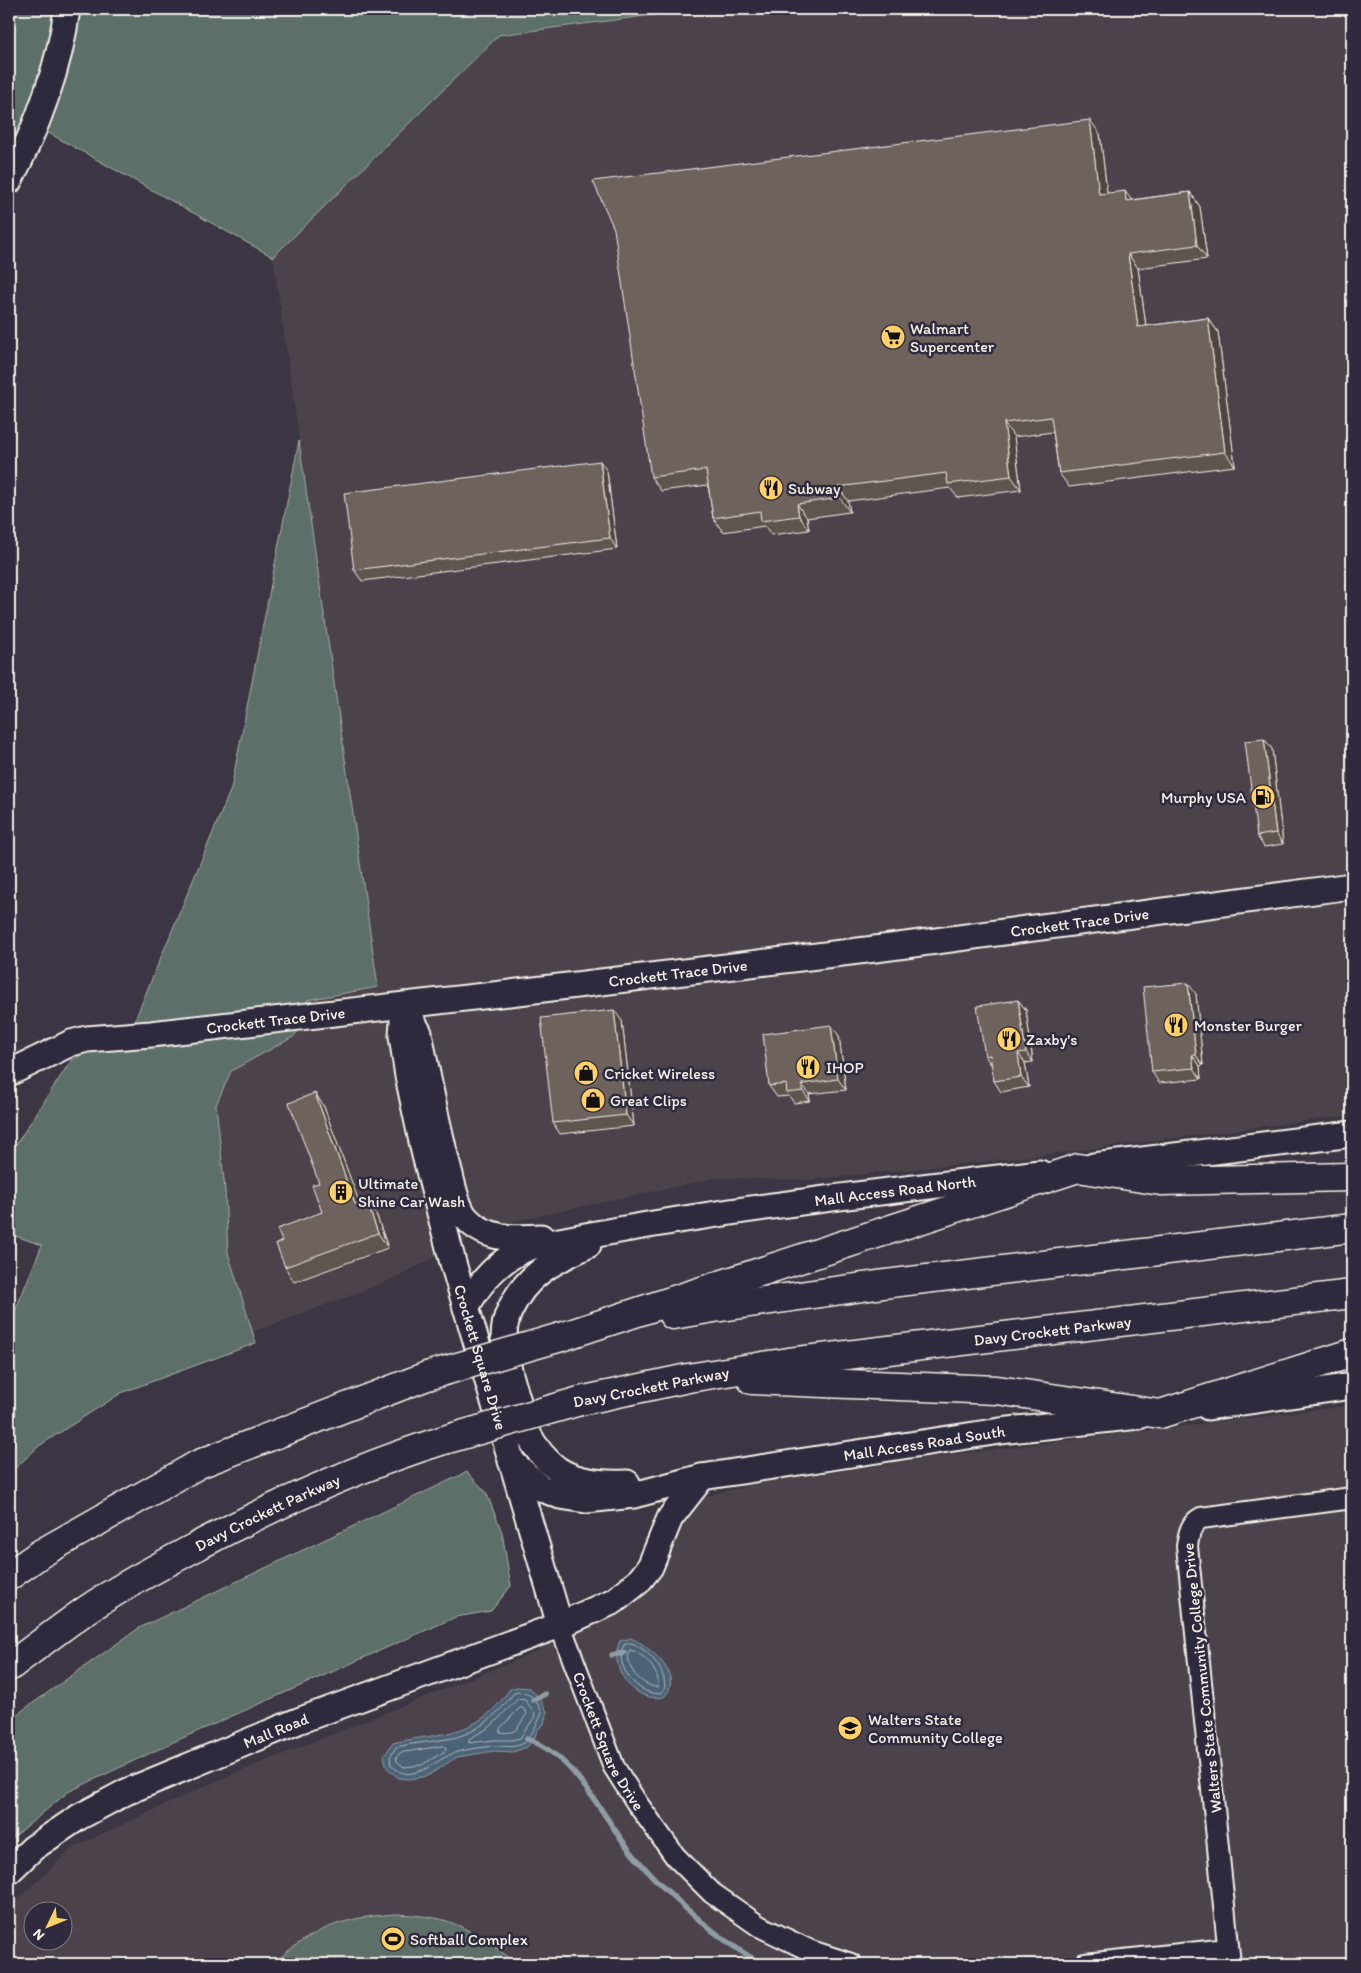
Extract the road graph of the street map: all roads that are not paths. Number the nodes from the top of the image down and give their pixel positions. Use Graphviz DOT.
graph roads {
  1 [pos="67,9"];
  2 [pos="9,181"];
  3 [pos="1352,886"];
  4 [pos="404,1006"];
  5 [pos="9,1073"];
  6 [pos="1352,1134"];
  7 [pos="1078,1168"];
  8 [pos="1352,1176"];
  9 [pos="1352,1228"];
  10 [pos="624,1229"];
  11 [pos="1352,1294"];
  12 [pos="466,1308"];
  13 [pos="561,1337"];
  14 [pos="1352,1353"];
  15 [pos="688,1378"];
  16 [pos="1352,1386"];
  17 [pos="1160,1414"];
  18 [pos="511,1461"];
  19 [pos="702,1476"];
  20 [pos="1352,1498"];
  21 [pos="9,1576"];
  22 [pos="560,1625"];
  23 [pos="9,1668"];
  24 [pos="9,1870"];
  25 [pos="1229,1956"];
  26 [pos="852,1964"];
  27 [pos="1085,1964"];
  1 -- 2 [label="street"];
  3 -- 4 [label="street, Crockett Trace Drive"];
  4 -- 5 [label="street, Crockett Trace Drive"];
  4 -- 10 [label="street"];
  4 -- 12 [label="street, Crockett Square Drive"];
  6 -- 7 [label="street, Mall Access Road North"];
  7 -- 8 [label="highway"];
  7 -- 10 [label="street, Mall Access Road North"];
  7 -- 13 [label="highway"];
  9 -- 13 [label="highway"];
  10 -- 12 [label="street, Mall Access Road North"];
  10 -- 19 [label="street"];
  11 -- 15 [label="highway, Davy Crockett Parkway"];
  12 -- 18 [label="street, Crockett Square Drive"];
  13 -- 21 [label="highway, bridge"];
  14 -- 17 [label="highway"];
  15 -- 17 [label="highway"];
  15 -- 23 [label="highway, Davy Crockett Parkway, bridge"];
  16 -- 17 [label="street, Mall Access Road South"];
  17 -- 19 [label="street, Mall Access Road South"];
  18 -- 19 [label="street, Mall Access Road South"];
  18 -- 22 [label="street, Crockett Square Drive"];
  19 -- 22 [label="street, Mall Road"];
  20 -- 25 [label="street, Walters State Community College Drive"];
  22 -- 24 [label="street, Mall Road"];
  22 -- 26 [label="street, Crockett Square Drive"];
  25 -- 27 [label="street"];
}
